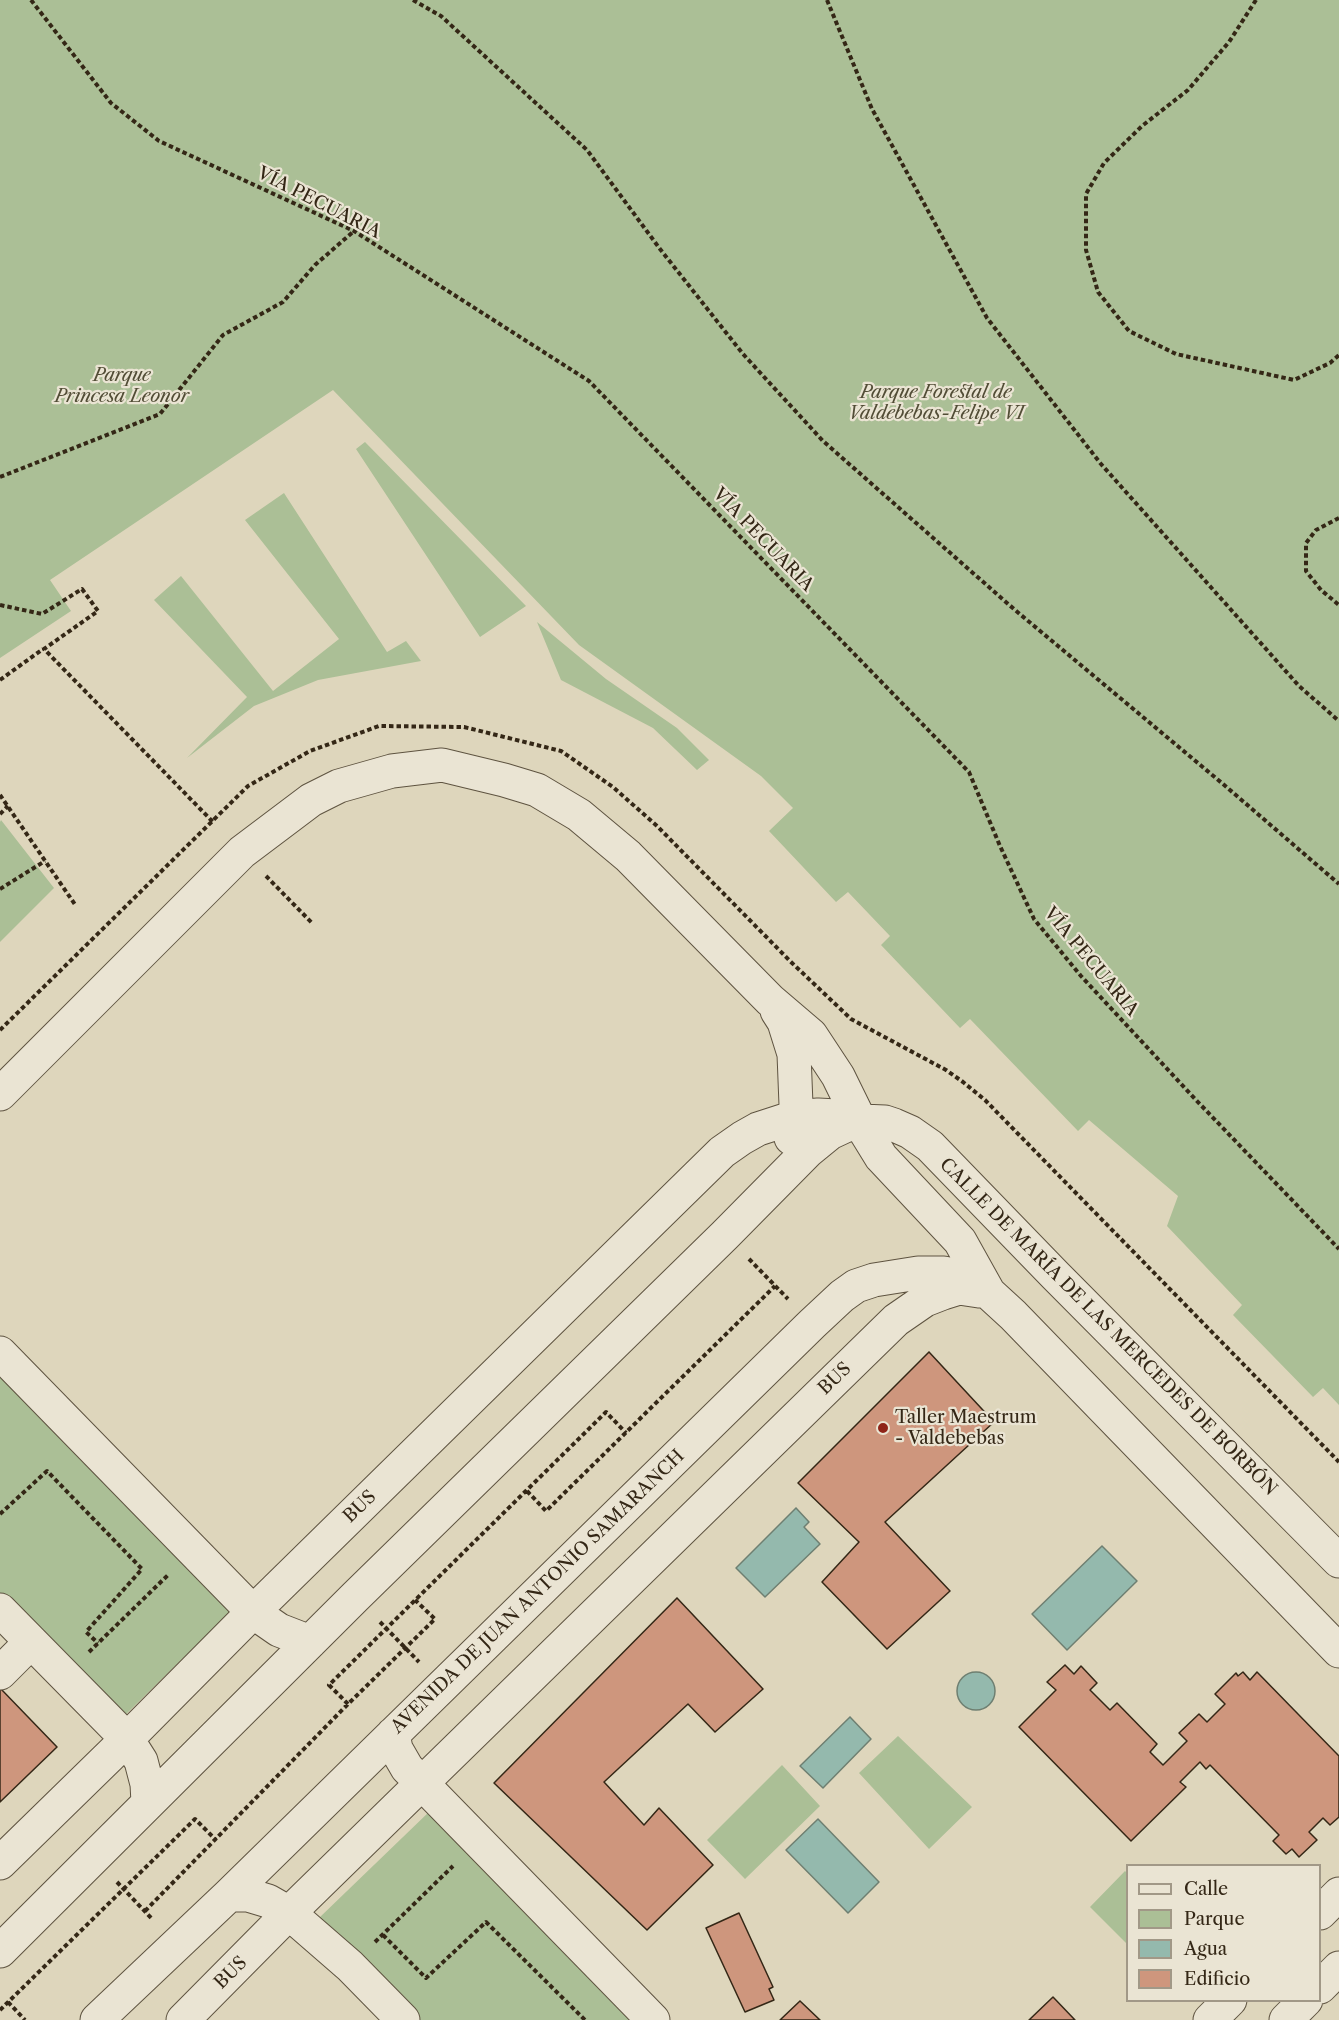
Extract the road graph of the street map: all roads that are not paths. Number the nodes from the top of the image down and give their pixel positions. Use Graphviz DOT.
graph roads {
  1 [pos="770,1000"];
  2 [pos="0,1094"];
  3 [pos="795,1117"];
  4 [pos="861,1121"];
  5 [pos="774,1184"];
  6 [pos="989,1293"];
  7 [pos="0,1353"];
  8 [pos="1339,1562"];
  9 [pos="0,1610"];
  10 [pos="253,1612"];
  11 [pos="31,1642"];
  12 [pos="310,1642"];
  13 [pos="1339,1652"];
  14 [pos="0,1673"];
  15 [pos="393,1734"];
  16 [pos="127,1739"];
  17 [pos="422,1784"];
  18 [pos="148,1803"];
  19 [pos="0,1863"];
  20 [pos="1339,1894"];
  21 [pos="229,1895"];
  22 [pos="1321,1912"];
  23 [pos="290,1913"];
  24 [pos="0,1951"];
  25 [pos="1339,1968"];
  26 [pos="1321,1986"];
  27 [pos="1229,2002"];
  28 [pos="1305,2002"];
  29 [pos="97,2020"];
  30 [pos="183,2020"];
  31 [pos="403,2020"];
  32 [pos="653,2020"];
  33 [pos="1210,2020"];
  34 [pos="1286,2020"];
  1 -- 2 [label="street"];
  1 -- 3 [label="street"];
  1 -- 4 [label="street"];
  3 -- 4 [label="street, CALLE DE MARÍA DE LAS MERCEDES DE BORBÓN"];
  3 -- 5 [label="street"];
  3 -- 10 [label="street, BUS"];
  4 -- 5 [label="street"];
  4 -- 6 [label="street"];
  4 -- 8 [label="street, CALLE DE MARÍA DE LAS MERCEDES DE BORBÓN"];
  5 -- 12 [label="street"];
  6 -- 13 [label="street, AVENIDA DE JUAN ANTONIO SAMARANCH"];
  6 -- 15 [label="street, AVENIDA DE JUAN ANTONIO SAMARANCH"];
  6 -- 17 [label="street, BUS"];
  7 -- 10 [label="street"];
  9 -- 11 [label="street"];
  10 -- 12 [label="street"];
  10 -- 16 [label="street, BUS"];
  11 -- 14 [label="street"];
  11 -- 16 [label="street"];
  12 -- 18 [label="street"];
  15 -- 17 [label="street"];
  15 -- 21 [label="street, AVENIDA DE JUAN ANTONIO SAMARANCH"];
  16 -- 18 [label="street"];
  16 -- 19 [label="street, BUS"];
  17 -- 23 [label="street, BUS"];
  17 -- 32 [label="street"];
  18 -- 24 [label="street"];
  20 -- 22 [label="street"];
  21 -- 23 [label="street"];
  21 -- 29 [label="street, AVENIDA DE JUAN ANTONIO SAMARANCH"];
  23 -- 30 [label="street, BUS"];
  23 -- 31 [label="street"];
  25 -- 26 [label="street"];
  27 -- 33 [label="street"];
  28 -- 34 [label="street"];
}
